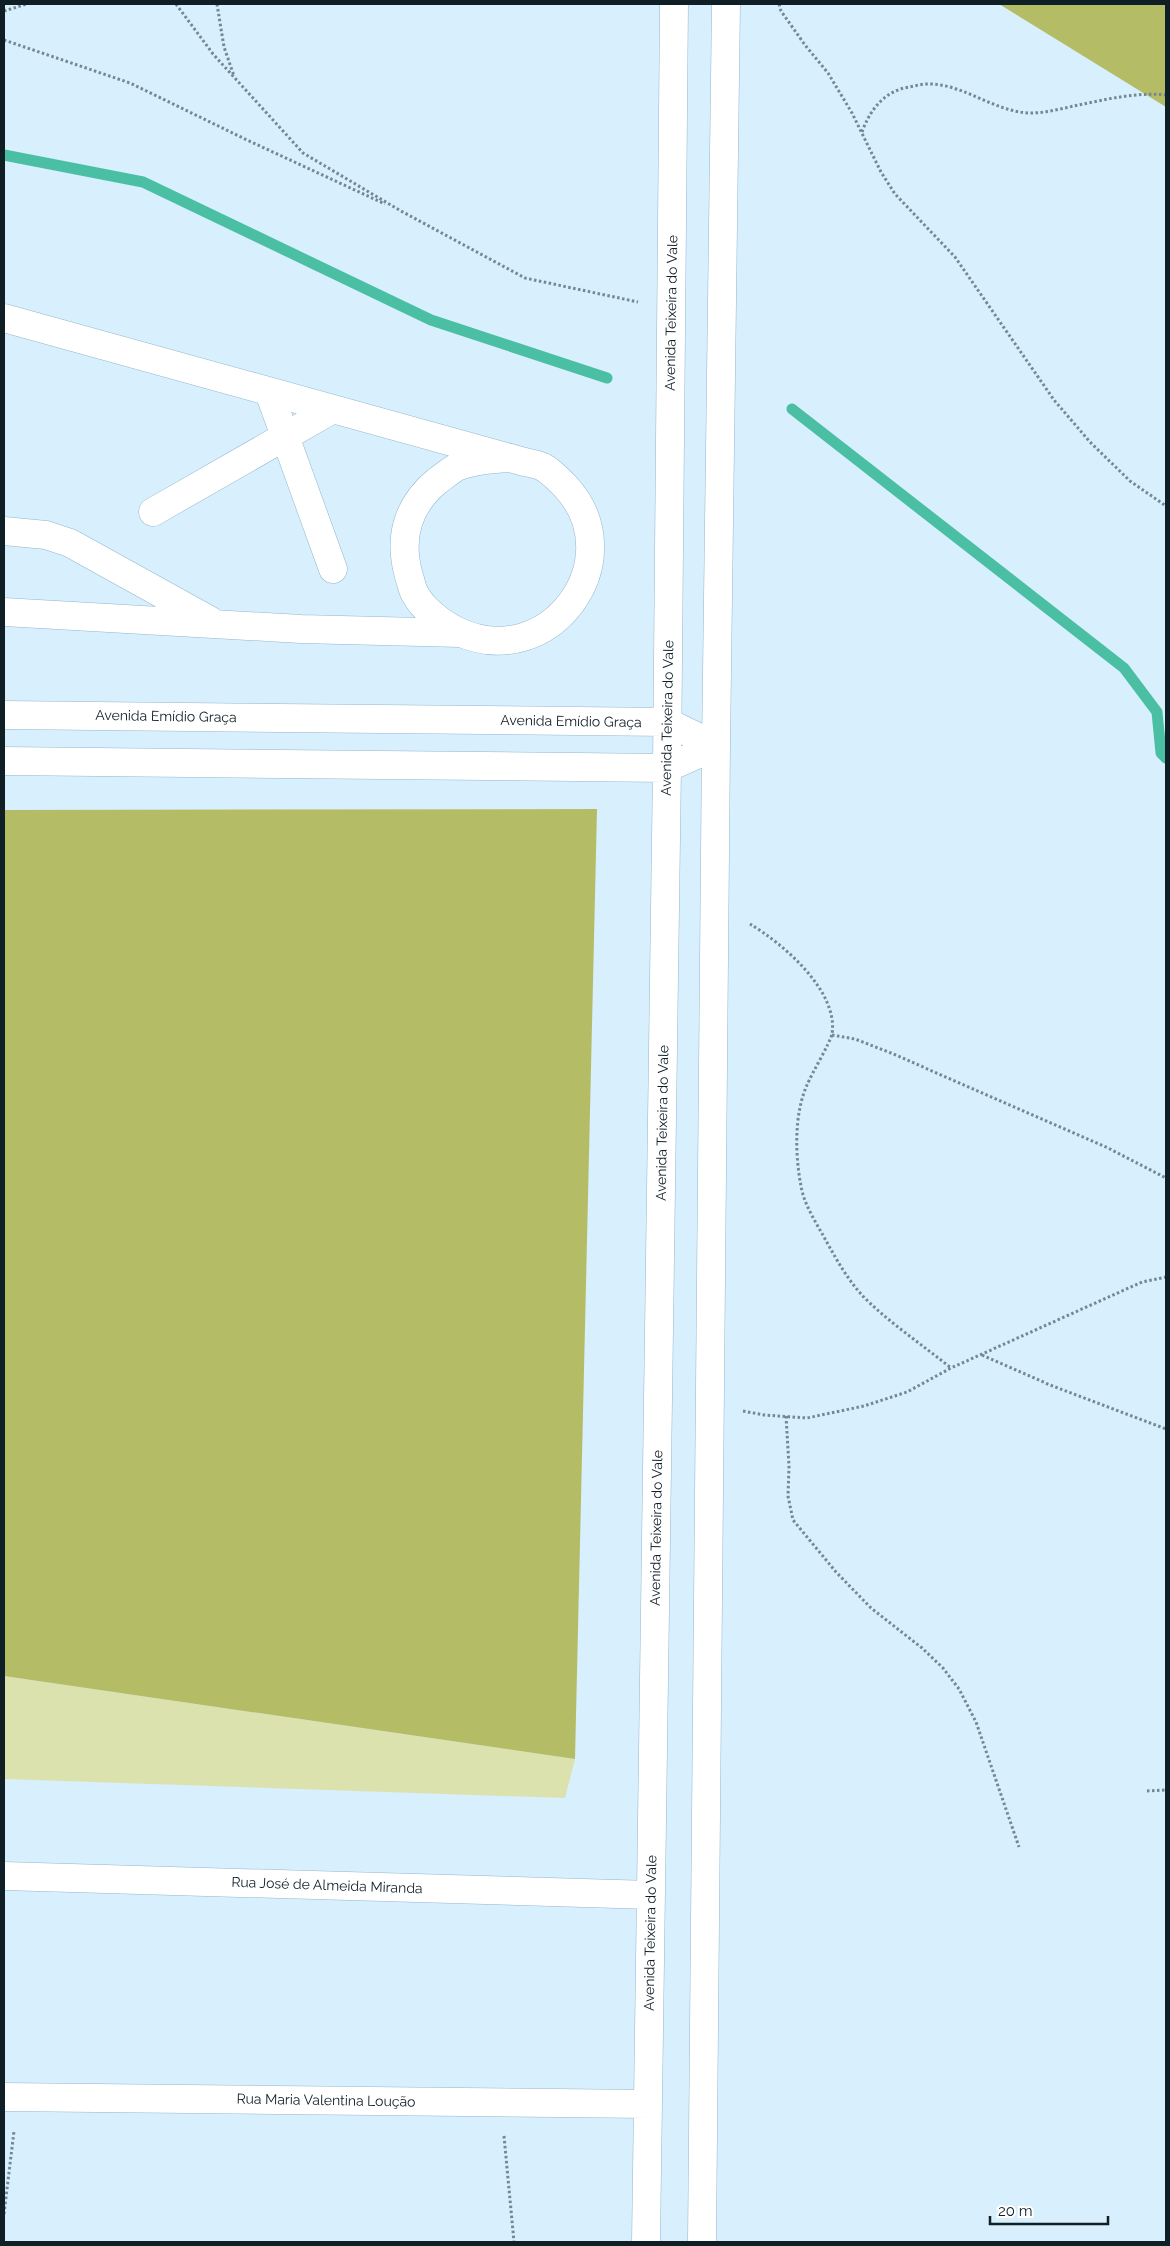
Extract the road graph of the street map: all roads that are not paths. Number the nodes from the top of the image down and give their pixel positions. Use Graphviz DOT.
graph roads {
  1 [pos="674,4"];
  2 [pos="726,4"];
  3 [pos="4,318"];
  4 [pos="269,392"];
  5 [pos="334,409"];
  6 [pos="286,437"];
  7 [pos="511,458"];
  8 [pos="153,512"];
  9 [pos="4,531"];
  10 [pos="333,569"];
  11 [pos="4,612"];
  12 [pos="217,624"];
  13 [pos="461,633"];
  14 [pos="4,714"];
  15 [pos="667,722"];
  16 [pos="716,746"];
  17 [pos="4,761"];
  18 [pos="667,768"];
  19 [pos="4,1876"];
  20 [pos="651,1895"];
  21 [pos="11,2097"];
  22 [pos="648,2104"];
  23 [pos="646,2242"];
  24 [pos="702,2242"];
  1 -- 15 [label="street, Avenida Teixeira do Vale"];
  2 -- 16 [label="street"];
  3 -- 4 [label="street"];
  4 -- 5 [label="street"];
  4 -- 6 [label="street"];
  5 -- 6 [label="street"];
  5 -- 7 [label="street"];
  6 -- 8 [label="street"];
  6 -- 10 [label="street"];
  7 -- 13 [label="street"];
  7 -- 13 [label="street"];
  9 -- 12 [label="street"];
  11 -- 12 [label="street"];
  12 -- 13 [label="street"];
  14 -- 15 [label="street, Avenida Emídio Graça"];
  15 -- 16 [label="street, Avenida Emídio Graça"];
  15 -- 18 [label="street, Avenida Teixeira do Vale"];
  16 -- 18 [label="street"];
  16 -- 24 [label="street"];
  17 -- 18 [label="street"];
  18 -- 20 [label="street, Avenida Teixeira do Vale"];
  19 -- 20 [label="street, Rua José de Almeida Miranda"];
  20 -- 22 [label="street, Avenida Teixeira do Vale"];
  21 -- 22 [label="street, Rua Maria Valentina Loução"];
  22 -- 23 [label="street, Avenida Teixeira do Vale"];
}
